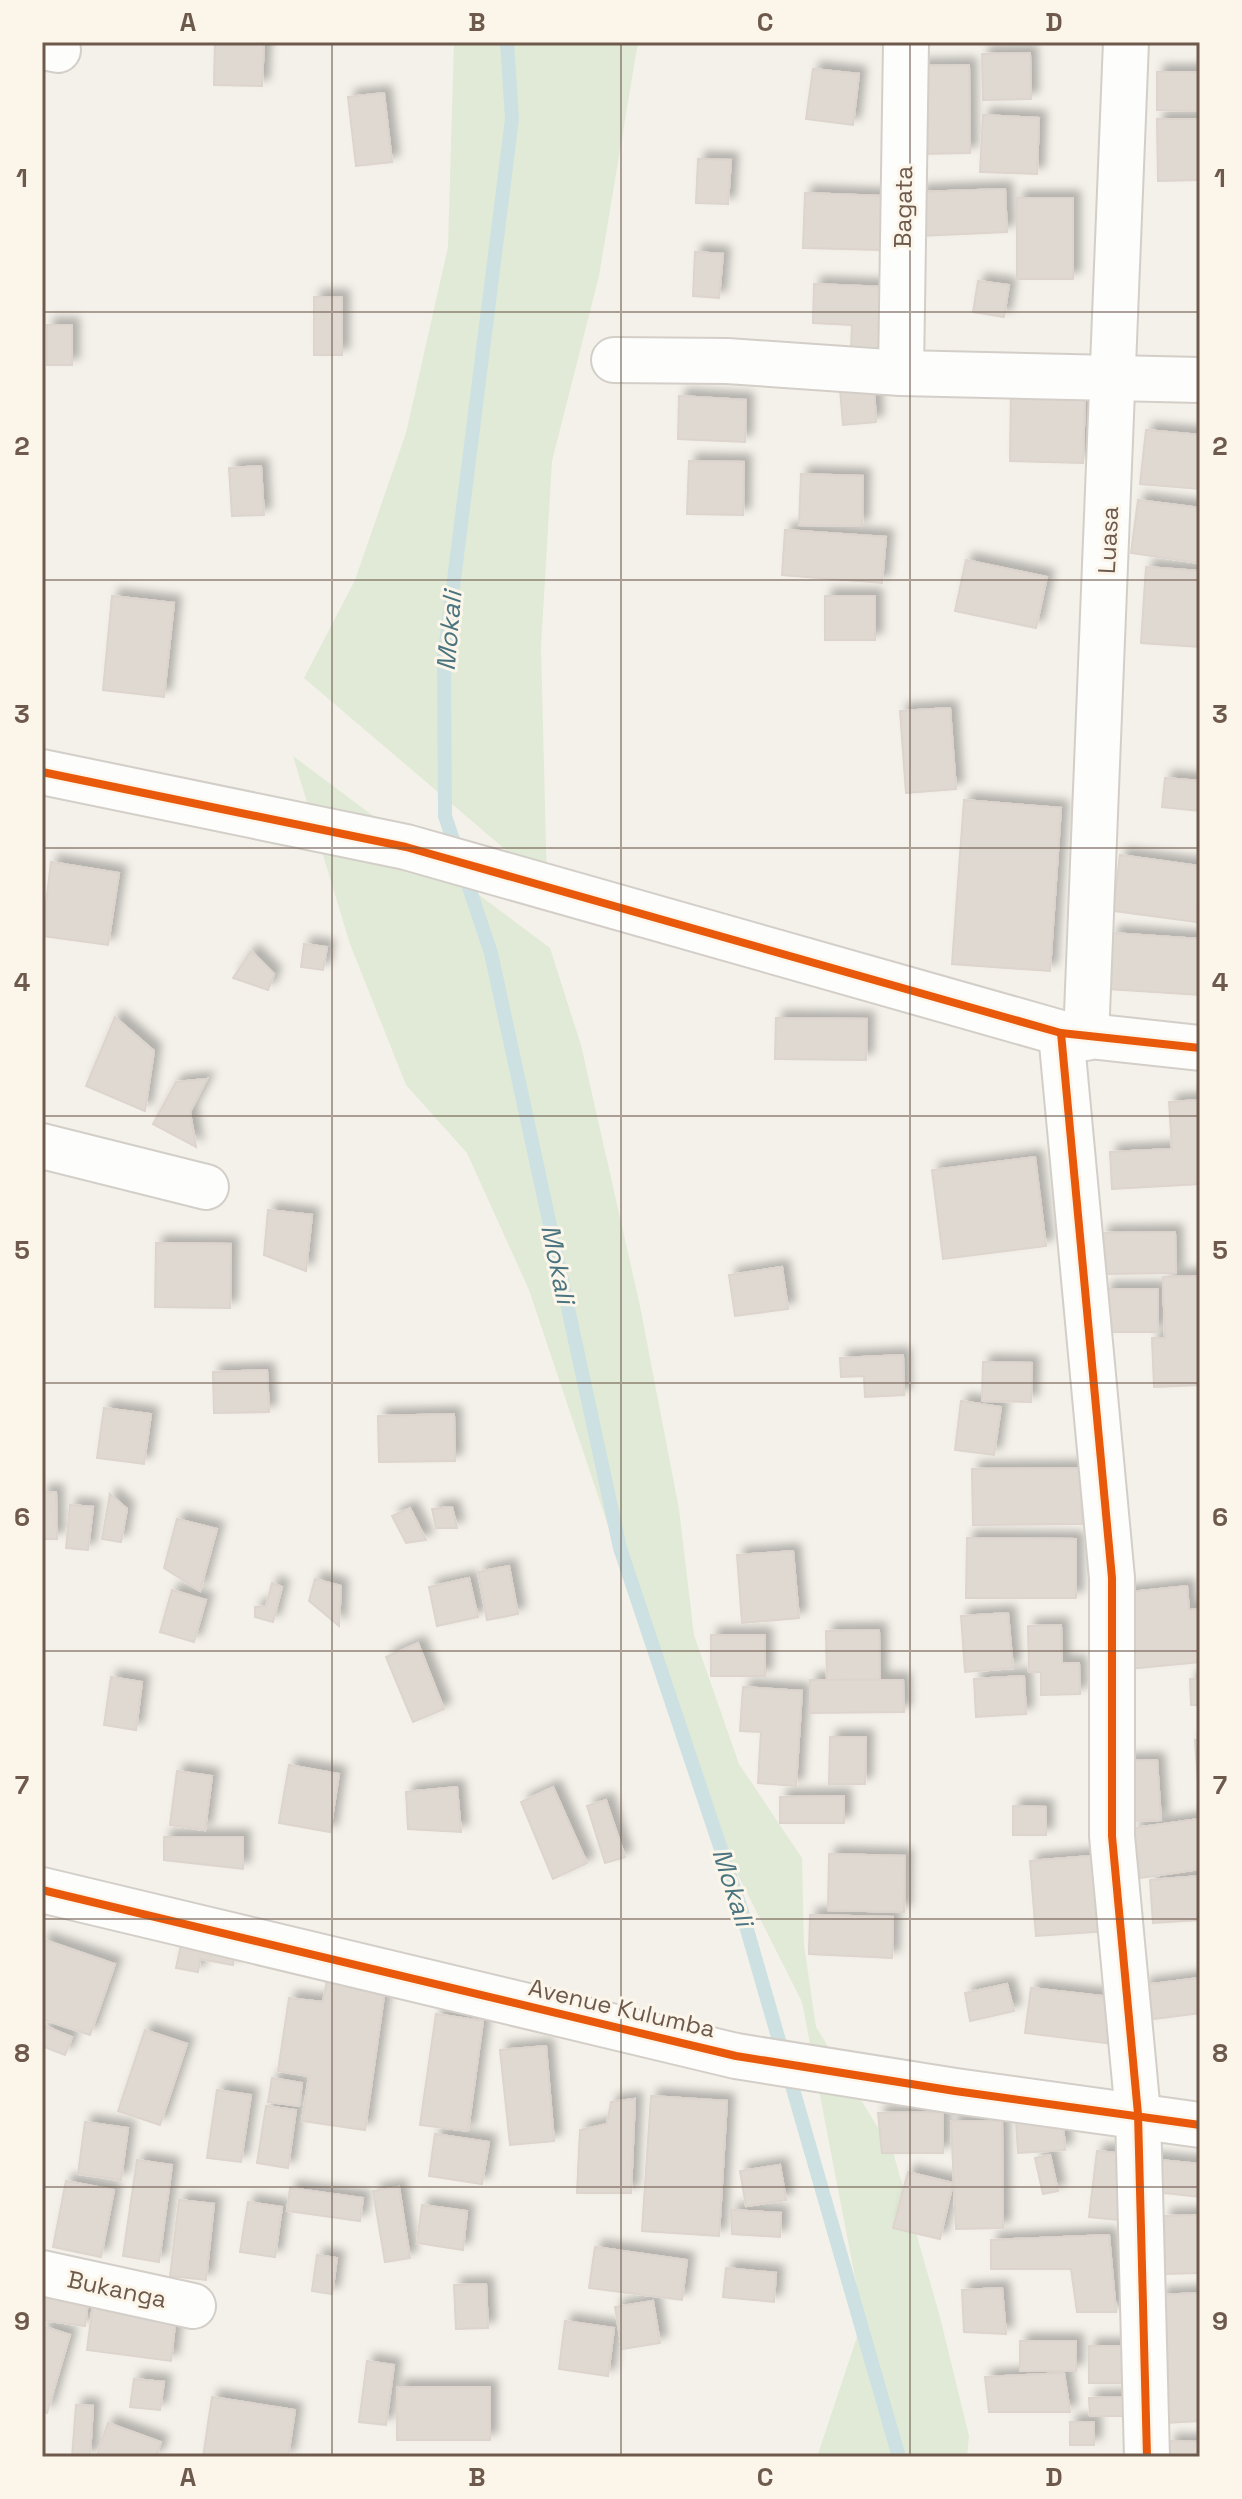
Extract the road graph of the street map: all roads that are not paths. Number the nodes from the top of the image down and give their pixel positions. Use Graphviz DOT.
graph roads {
  1 [pos="906,42"];
  2 [pos="1126,42"];
  3 [pos="614,360"];
  4 [pos="901,373"];
  5 [pos="1112,378"];
  6 [pos="1200,380"];
  7 [pos="42,772"];
  8 [pos="1074,1035"];
  9 [pos="1200,1048"];
  10 [pos="42,1146"];
  11 [pos="206,1187"];
  12 [pos="42,1890"];
  13 [pos="1138,2114"];
  14 [pos="1200,2125"];
  15 [pos="42,2273"];
  16 [pos="193,2306"];
  17 [pos="1147,2457"];
  1 -- 4 [label="street, Bagata"];
  2 -- 5 [label="street, Luasa"];
  3 -- 4 [label="street"];
  4 -- 5 [label="street"];
  5 -- 6 [label="street"];
  5 -- 8 [label="street, Luasa"];
  7 -- 8 [label="street"];
  8 -- 9 [label="street"];
  8 -- 13 [label="street, Luasa"];
  10 -- 11 [label="street"];
  12 -- 13 [label="street, Avenue Kulumba"];
  13 -- 14 [label="street, Avenue Kulumba"];
  13 -- 17 [label="street, Luasa"];
  15 -- 16 [label="street, Bukanga"];
}
